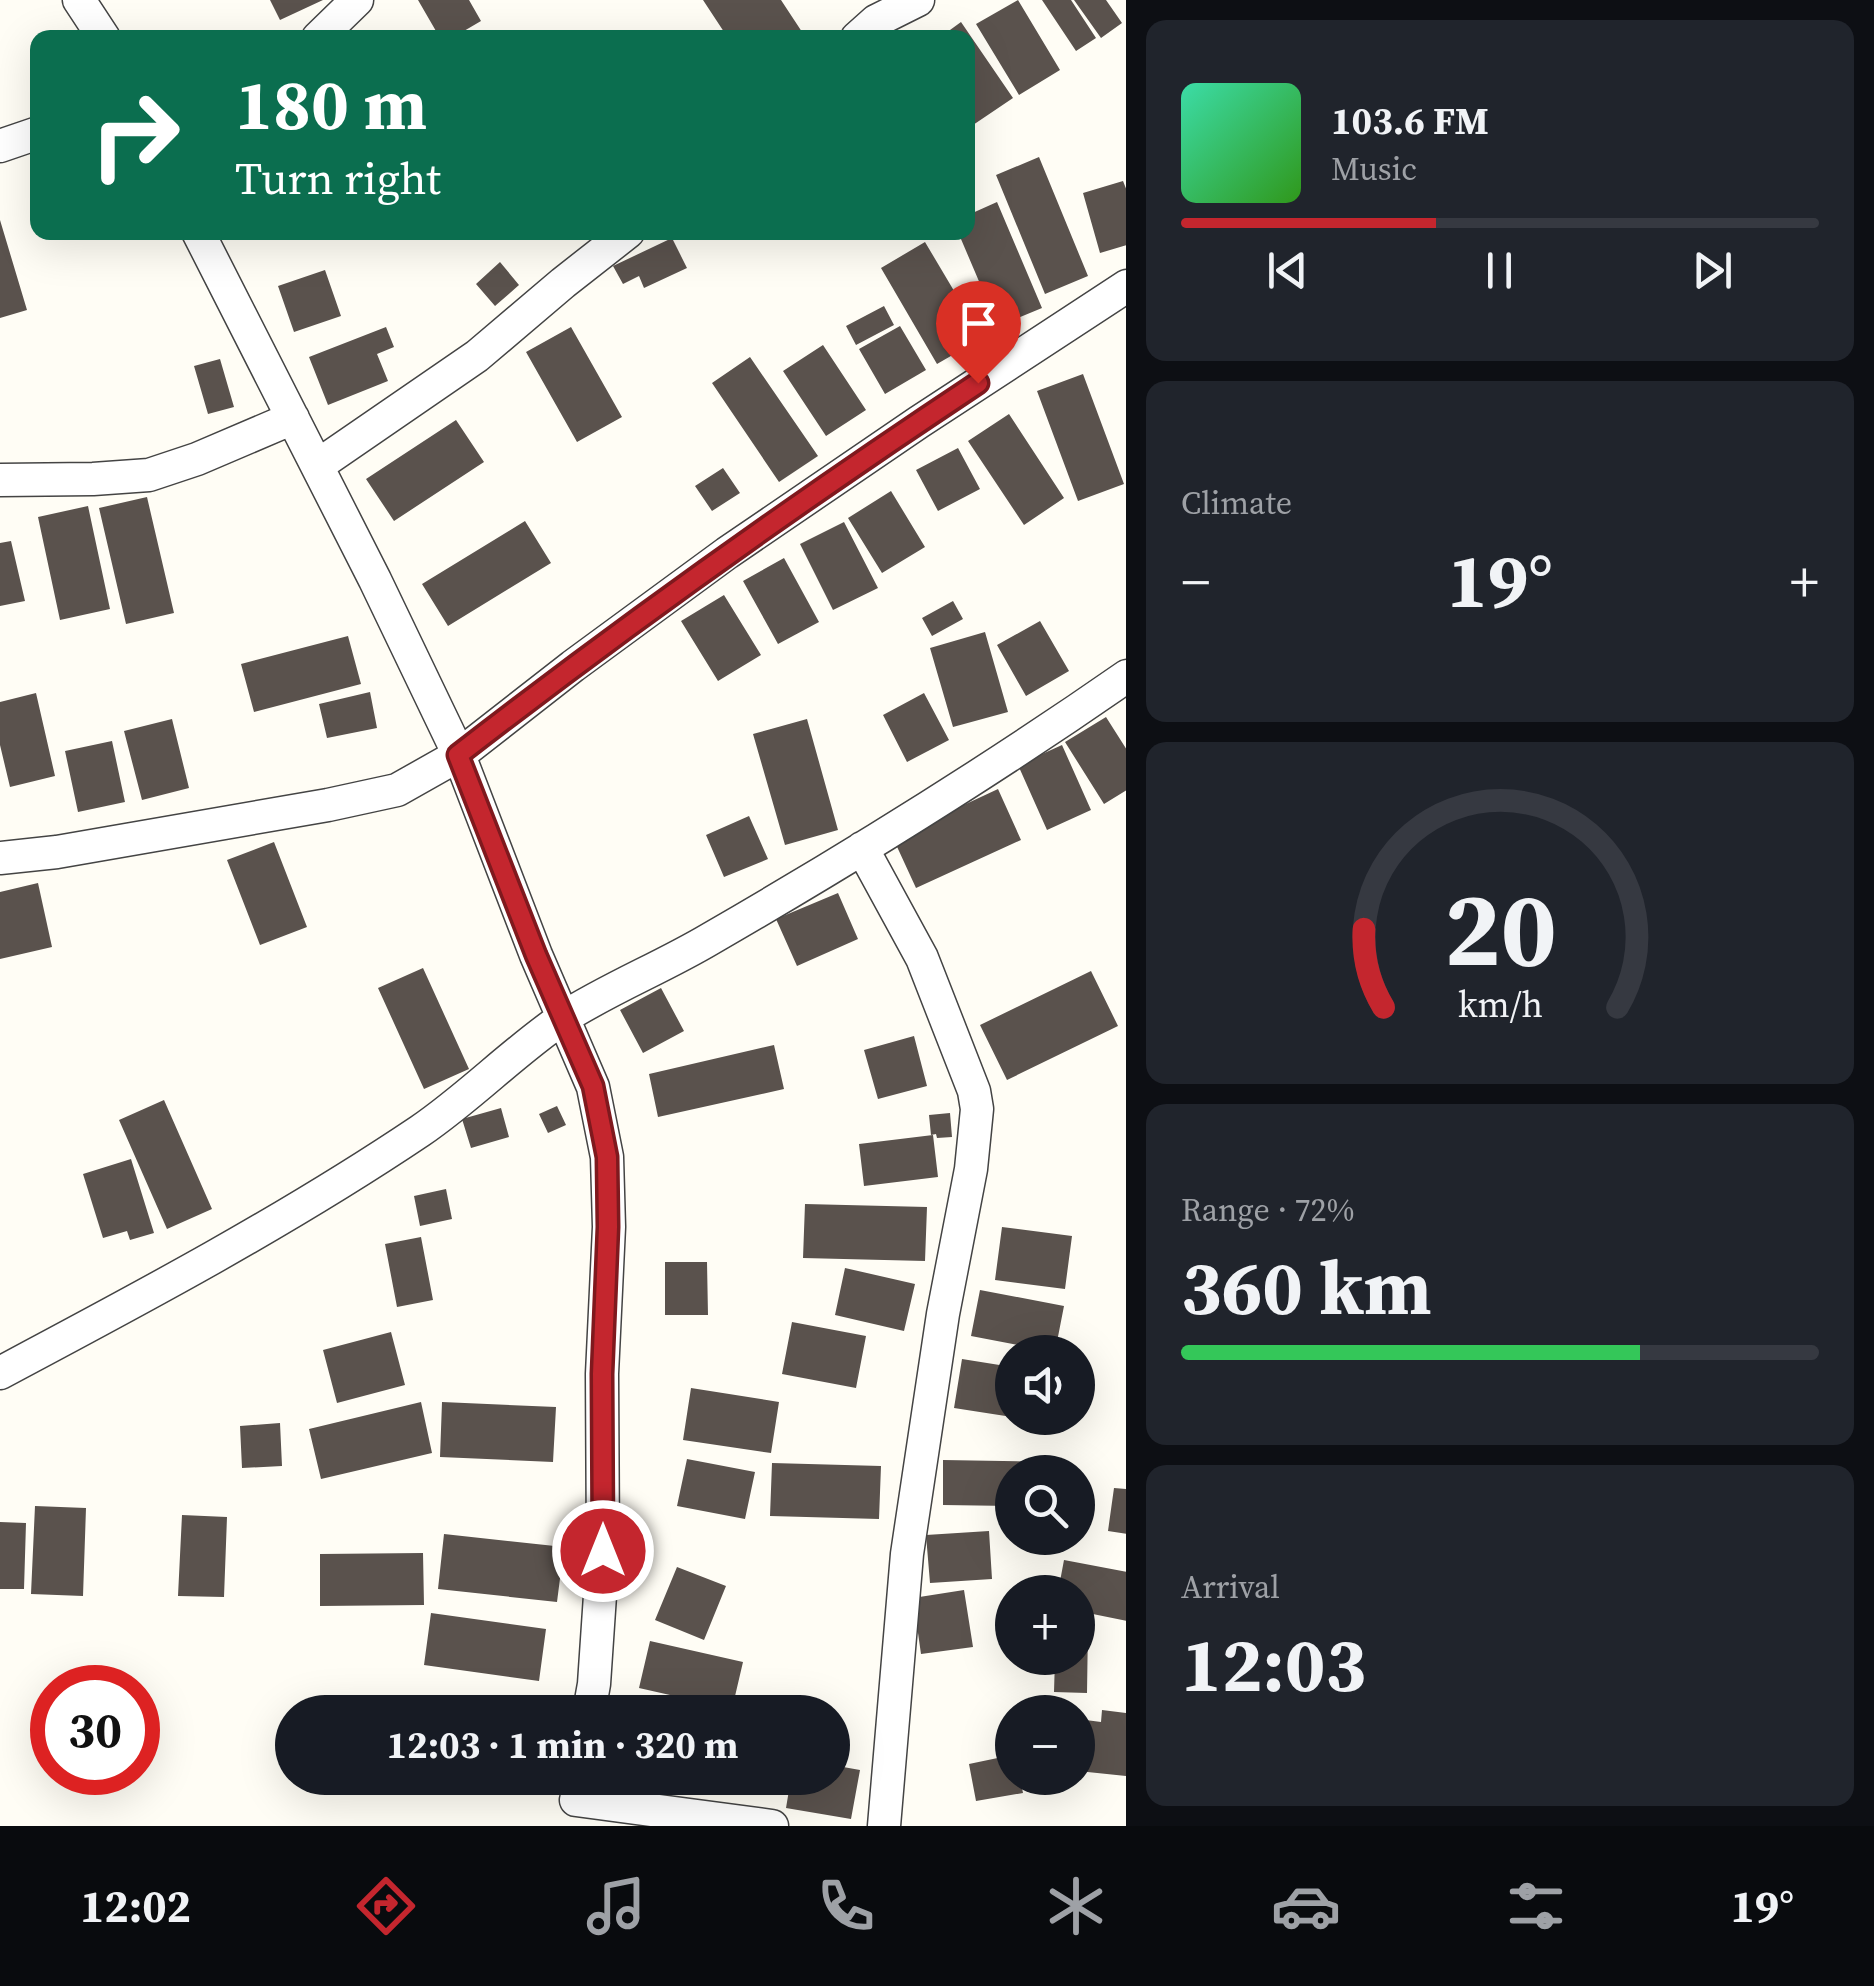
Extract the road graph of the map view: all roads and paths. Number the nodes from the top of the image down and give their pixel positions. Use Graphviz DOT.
graph roads {
  1 [pos="79,0"];
  2 [pos="357,0"];
  3 [pos="918,0"];
  4 [pos="99,30"];
  5 [pos="326,30"];
  6 [pos="866,30"];
  7 [pos="30,136"];
  8 [pos="0,146"];
  9 [pos="202,240"];
  10 [pos="618,240"];
  11 [pos="1126,286"];
  12 [pos="293,418"];
  13 [pos="317,466"];
  14 [pos="0,480"];
  15 [pos="1126,676"];
  16 [pos="458,755"];
  17 [pos="862,848"];
  18 [pos="0,858"];
  19 [pos="564,1018"];
  20 [pos="0,1373"];
  21 [pos="592,1695"];
  22 [pos="575,1801"];
  23 [pos="772,1826"];
  24 [pos="884,1826"];
  1 -- 4 [label="street"];
  2 -- 5 [label="street"];
  3 -- 6 [label="street"];
  7 -- 8 [label="street"];
  9 -- 12 [label="street"];
  10 -- 13 [label="street"];
  11 -- 16 [label="street"];
  12 -- 13 [label="street"];
  12 -- 14 [label="street"];
  13 -- 16 [label="street"];
  15 -- 17 [label="street"];
  16 -- 18 [label="street"];
  16 -- 19 [label="street"];
  17 -- 19 [label="street"];
  17 -- 24 [label="street"];
  19 -- 20 [label="street"];
  19 -- 21 [label="street"];
  22 -- 23 [label="street"];
}
